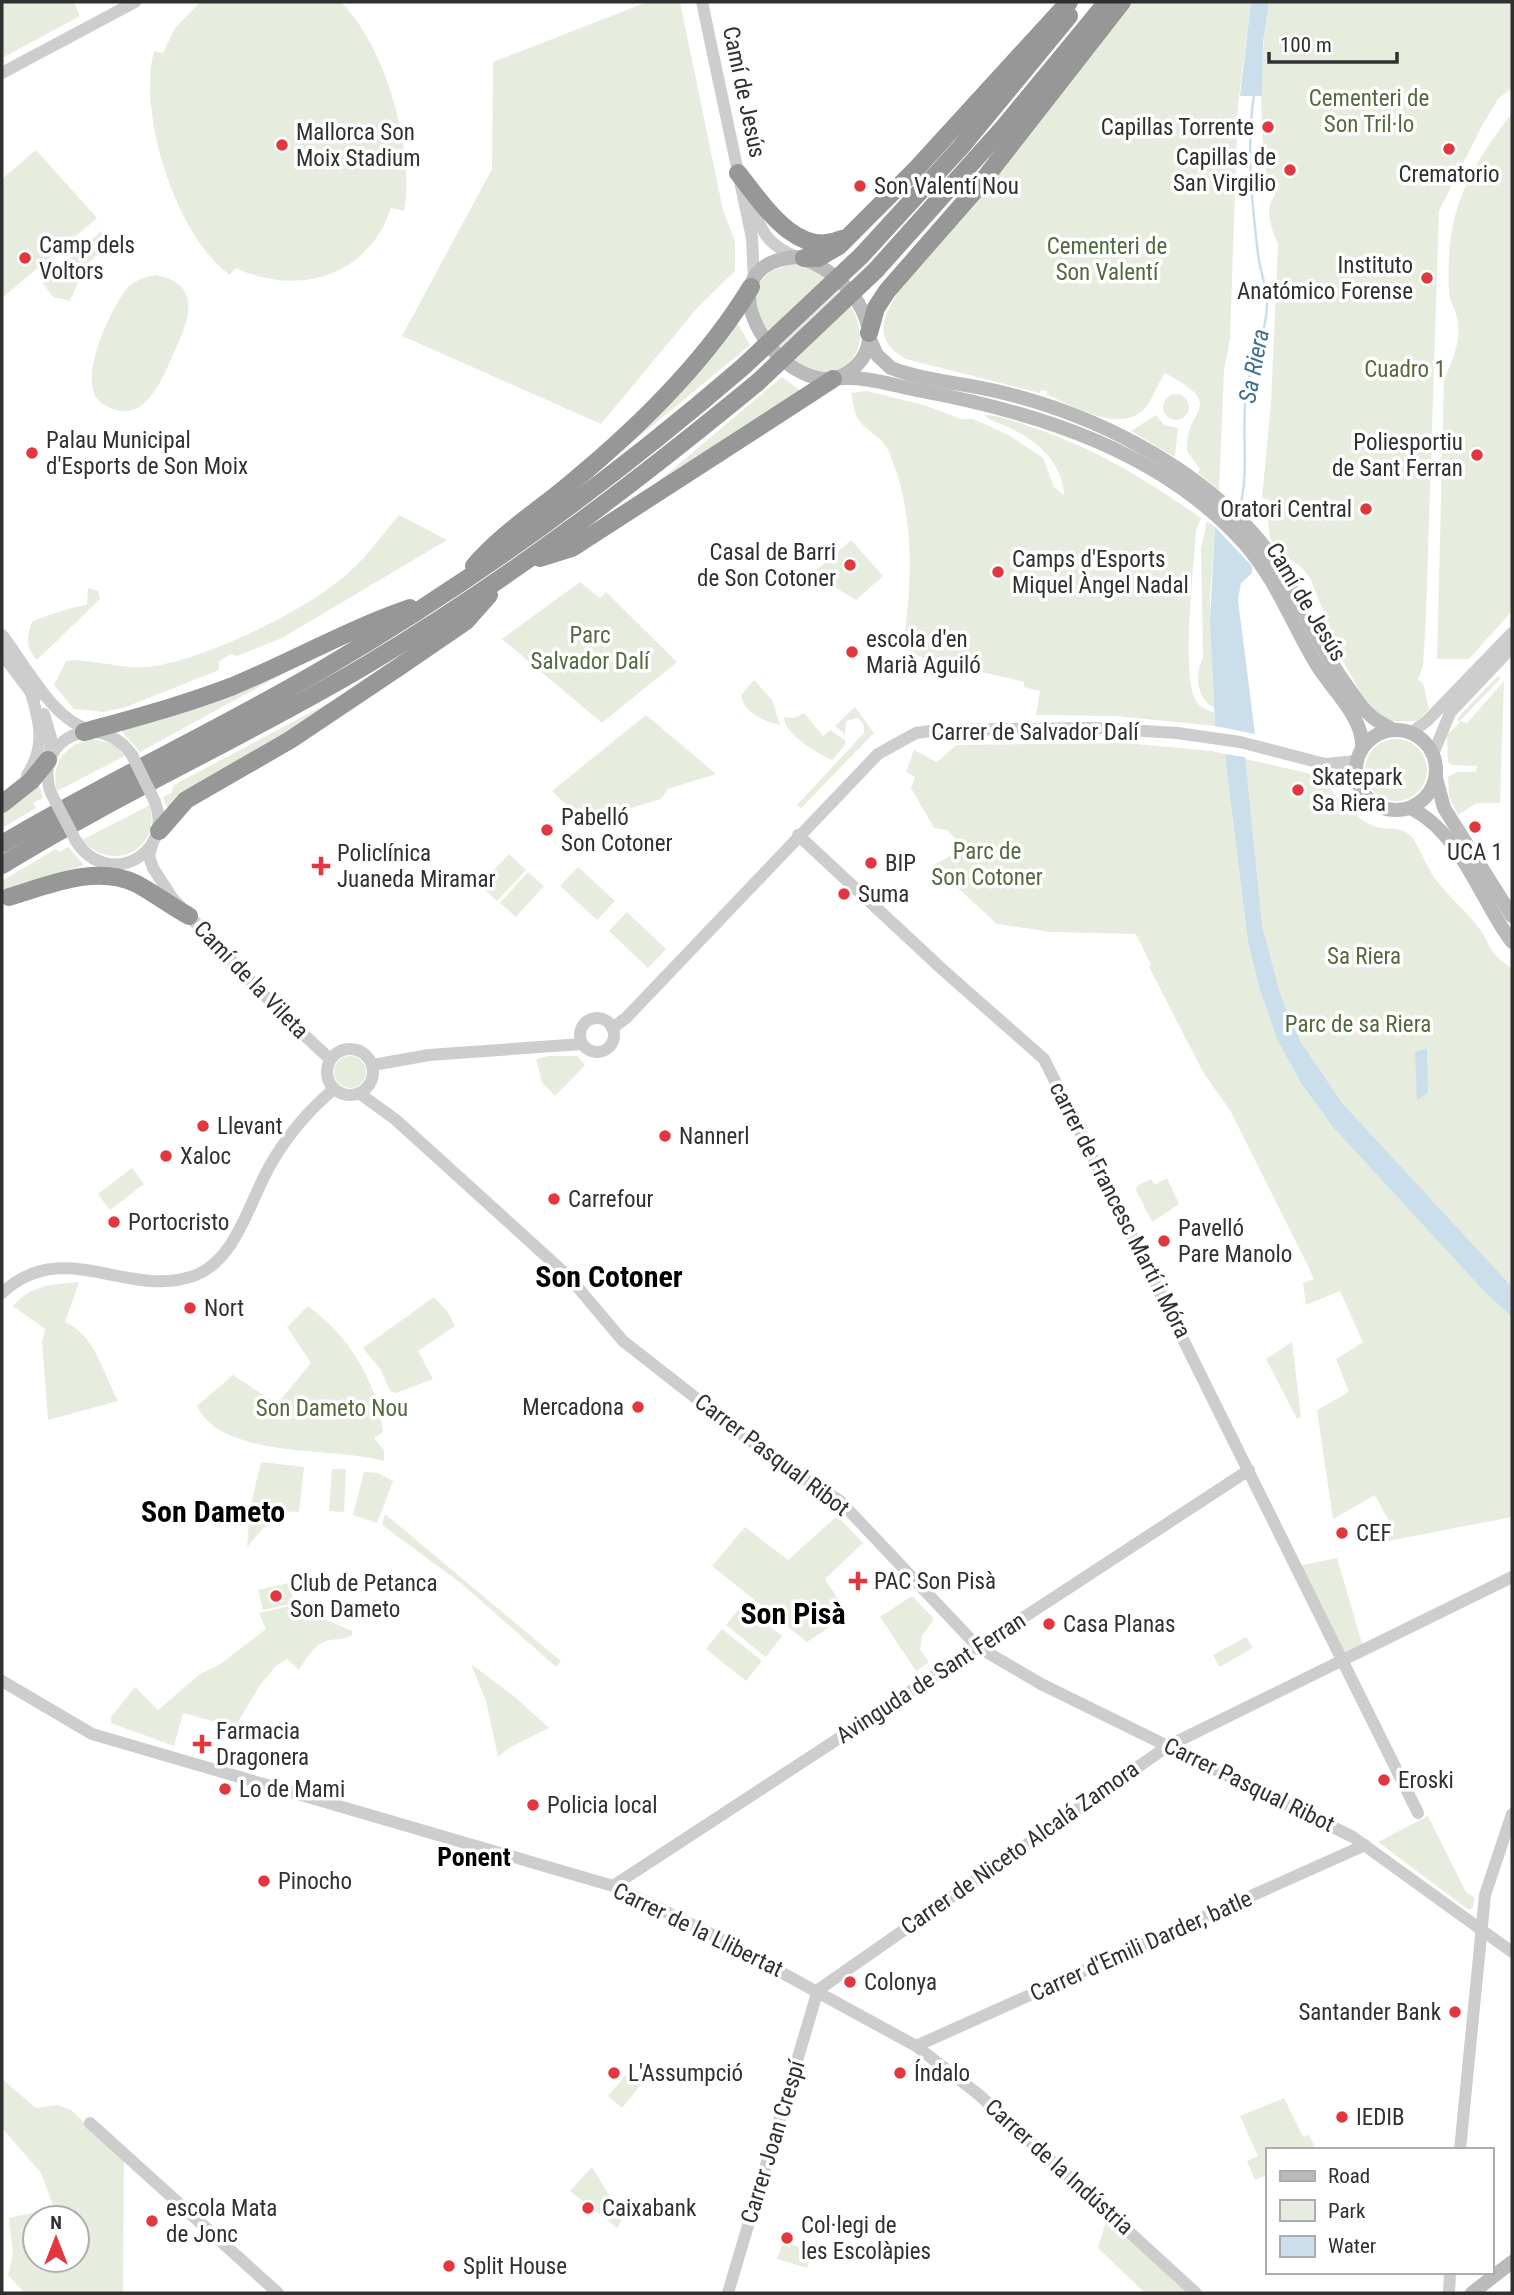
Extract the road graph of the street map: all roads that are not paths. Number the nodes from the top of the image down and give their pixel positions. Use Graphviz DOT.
graph roads {
  1 [pos="135,2"];
  2 [pos="702,2"];
  3 [pos="1069,2"];
  4 [pos="1079,2"];
  5 [pos="1107,2"];
  6 [pos="1122,2"];
  7 [pos="2,73"];
  8 [pos="738,173"];
  9 [pos="743,191"];
  10 [pos="854,232"];
  11 [pos="935,236"];
  12 [pos="800,258"];
  13 [pos="752,284"];
  14 [pos="869,335"];
  15 [pos="833,379"];
  16 [pos="978,387"];
  17 [pos="1216,507"];
  18 [pos="524,564"];
  19 [pos="508,574"];
  20 [pos="457,586"];
  21 [pos="439,597"];
  22 [pos="1512,633"];
  23 [pos="2,635"];
  24 [pos="1512,647"];
  25 [pos="2,654"];
  26 [pos="31,693"];
  27 [pos="1392,729"];
  28 [pos="92,731"];
  29 [pos="1412,732"];
  30 [pos="1359,754"];
  31 [pos="1433,754"];
  32 [pos="49,758"];
  33 [pos="1325,764"];
  34 [pos="247,765"];
  35 [pos="1436,778"];
  36 [pos="1358,784"];
  37 [pos="2,801"];
  38 [pos="1410,808"];
  39 [pos="798,835"];
  40 [pos="155,838"];
  41 [pos="2,844"];
  42 [pos="2,865"];
  43 [pos="108,865"];
  44 [pos="5,898"];
  45 [pos="173,899"];
  46 [pos="189,916"];
  47 [pos="1512,916"];
  48 [pos="1512,942"];
  49 [pos="612,1028"];
  50 [pos="582,1044"];
  51 [pos="330,1059"];
  52 [pos="373,1065"];
  53 [pos="334,1089"];
  54 [pos="359,1093"];
  55 [pos="2,1293"];
  56 [pos="1249,1470"];
  57 [pos="1512,1577"];
  58 [pos="978,1647"];
  59 [pos="1341,1661"];
  60 [pos="2,1681"];
  61 [pos="1168,1745"];
  62 [pos="1418,1813"];
  63 [pos="1512,1814"];
  64 [pos="1365,1845"];
  65 [pos="613,1886"];
  66 [pos="1479,1930"];
  67 [pos="1512,1952"];
  68 [pos="818,1990"];
  69 [pos="916,2046"];
  70 [pos="90,2123"];
  71 [pos="1460,2148"];
  72 [pos="1512,2262"];
  73 [pos="1450,2274"];
  74 [pos="278,2293"];
  75 [pos="728,2293"];
  76 [pos="1196,2293"];
  77 [pos="1448,2293"];
  78 [pos="1472,2293"];
  1 -- 7 [label="street"];
  2 -- 8 [label="street, Camí de Jesús"];
  3 -- 10 [label="highway"];
  4 -- 20 [label="highway, bridge"];
  5 -- 18 [label="highway, bridge"];
  6 -- 11 [label="highway"];
  8 -- 9 [label="street, Camí de Jesús"];
  8 -- 10 [label="highway"];
  9 -- 12 [label="street, Camí de Jesús"];
  9 -- 13 [label="street, Camí de Jesús"];
  10 -- 12 [label="highway"];
  11 -- 14 [label="highway"];
  11 -- 16 [label="main road"];
  12 -- 13 [label="main road"];
  12 -- 14 [label="main road"];
  13 -- 15 [label="main road"];
  13 -- 20 [label="highway"];
  14 -- 15 [label="main road"];
  14 -- 16 [label="main road, Camí de Jesús"];
  15 -- 17 [label="main road, Camí de Jesús"];
  15 -- 18 [label="highway"];
  16 -- 17 [label="main road, Camí de Jesús"];
  17 -- 27 [label="main road, Camí de Jesús"];
  17 -- 30 [label="main road, Camí de Jesús"];
  18 -- 19 [label="highway"];
  19 -- 34 [label="highway"];
  19 -- 42 [label="highway"];
  20 -- 21 [label="highway"];
  21 -- 28 [label="highway"];
  21 -- 41 [label="highway"];
  22 -- 29 [label="street"];
  23 -- 28 [label="street"];
  24 -- 31 [label="street"];
  25 -- 26 [label="street"];
  26 -- 32 [label="street"];
  26 -- 37 [label="street"];
  27 -- 29 [label="main road"];
  27 -- 30 [label="main road"];
  28 -- 32 [label="street"];
  28 -- 40 [label="street, bridge"];
  29 -- 31 [label="main road"];
  30 -- 33 [label="street, Carrer de Salvador Dalí"];
  30 -- 36 [label="main road"];
  31 -- 35 [label="main road"];
  32 -- 37 [label="highway"];
  32 -- 43 [label="street, bridge"];
  33 -- 36 [label="street, Carrer de Salvador Dalí"];
  33 -- 39 [label="street, Carrer de Salvador Dalí"];
  34 -- 40 [label="highway"];
  34 -- 45 [label="street"];
  35 -- 38 [label="main road"];
  35 -- 47 [label="main road"];
  36 -- 38 [label="main road"];
  38 -- 48 [label="main road"];
  39 -- 49 [label="street, Carrer de Salvador Dalí"];
  39 -- 56 [label="street, carrer de Francesc Martí i Móra"];
  40 -- 43 [label="street"];
  40 -- 45 [label="street, Camí de la Vileta"];
  43 -- 44 [label="highway"];
  43 -- 45 [label="street, Camí de la Vileta"];
  44 -- 46 [label="highway"];
  45 -- 46 [label="street, Camí de la Vileta"];
  46 -- 51 [label="street, Camí de la Vileta"];
  49 -- 50 [label="street"];
  49 -- 50 [label="street"];
  50 -- 52 [label="street"];
  51 -- 52 [label="street"];
  51 -- 53 [label="street"];
  52 -- 54 [label="street"];
  53 -- 54 [label="street"];
  53 -- 55 [label="street"];
  54 -- 58 [label="street, Carrer Pasqual Ribot"];
  56 -- 58 [label="street, Avinguda de Sant Ferran"];
  56 -- 59 [label="street, carrer de Francesc Martí i Móra"];
  57 -- 59 [label="street, Carrer de Niceto Alcalá Zamora"];
  58 -- 61 [label="street, Carrer Pasqual Ribot"];
  58 -- 65 [label="street, Avinguda de Sant Ferran"];
  59 -- 61 [label="street, Carrer de Niceto Alcalá Zamora"];
  59 -- 62 [label="street"];
  60 -- 65 [label="street, Carrer de la Llibertat"];
  61 -- 64 [label="street, Carrer Pasqual Ribot"];
  61 -- 68 [label="street, Carrer de Niceto Alcalá Zamora"];
  63 -- 66 [label="street"];
  64 -- 66 [label="street, Carrer Pasqual Ribot"];
  64 -- 69 [label="street, Carrer d'Emili Darder, batle"];
  65 -- 68 [label="street, Carrer de la Llibertat"];
  66 -- 67 [label="street, Carrer Pasqual Ribot"];
  66 -- 71 [label="street"];
  68 -- 69 [label="street, Carrer de la Llibertat"];
  68 -- 75 [label="street, Carrer Joan Crespí"];
  69 -- 76 [label="street, Carrer de la Indústria"];
  70 -- 74 [label="street"];
  72 -- 78 [label="main road"];
  73 -- 77 [label="street"];
}
